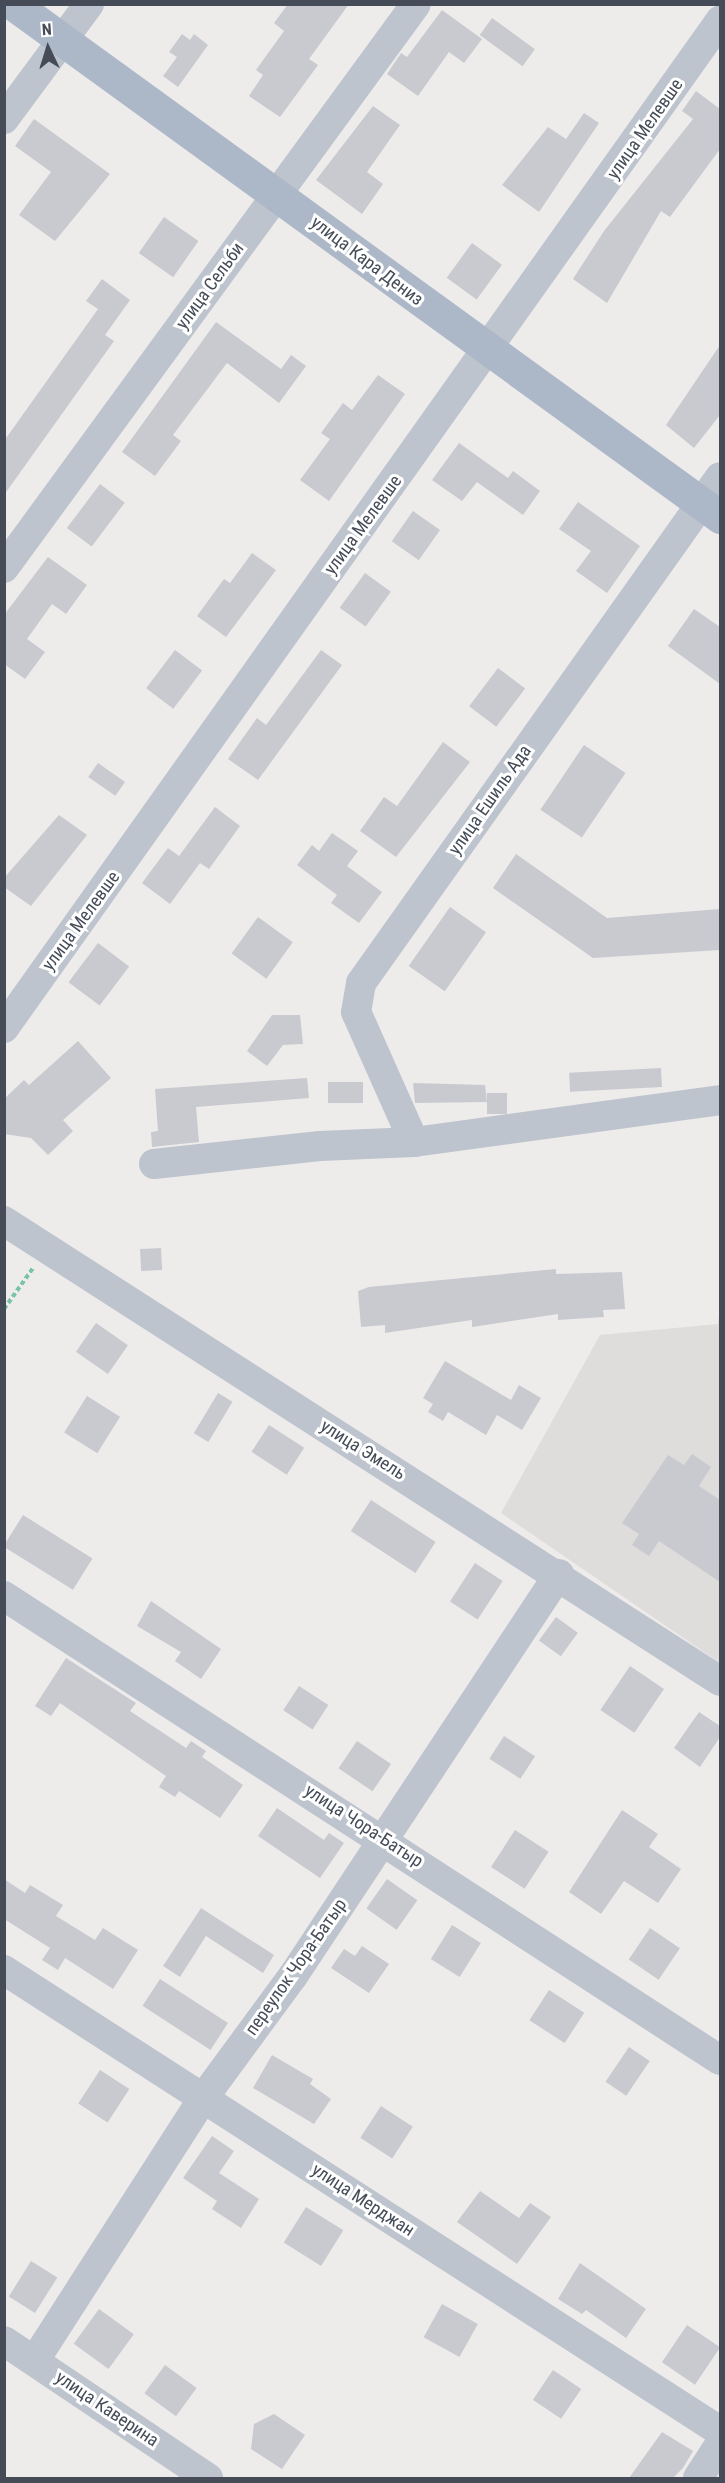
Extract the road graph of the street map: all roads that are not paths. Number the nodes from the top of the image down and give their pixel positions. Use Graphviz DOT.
graph roads {
  1 [pos="13,4"];
  2 [pos="89,4"];
  3 [pos="416,4"];
  4 [pos="720,21"];
  5 [pos="64,39"];
  6 [pos="4,119"];
  7 [pos="278,194"];
  8 [pos="487,352"];
  9 [pos="720,477"];
  10 [pos="711,510"];
  11 [pos="4,568"];
  12 [pos="4,1028"];
  13 [pos="720,1100"];
  14 [pos="414,1142"];
  15 [pos="154,1164"];
  16 [pos="4,1221"];
  17 [pos="559,1574"];
  18 [pos="4,1596"];
  19 [pos="720,1681"];
  20 [pos="383,1838"];
  21 [pos="4,1970"];
  22 [pos="720,2060"];
  23 [pos="204,2097"];
  24 [pos="4,2341"];
  25 [pos="35,2360"];
  26 [pos="720,2432"];
  27 [pos="720,2444"];
  28 [pos="208,2478"];
  29 [pos="698,2478"];
  1 -- 5 [label="main road, улица Кара Дениз"];
  2 -- 5 [label="street"];
  3 -- 7 [label="street, улица Сельби"];
  4 -- 8 [label="street, улица Мелевше"];
  5 -- 6 [label="street"];
  5 -- 7 [label="main road, улица Кара Дениз"];
  7 -- 8 [label="main road, улица Кара Дениз"];
  7 -- 11 [label="street, улица Сельби"];
  8 -- 10 [label="main road, улица Кара Дениз"];
  8 -- 12 [label="street, улица Мелевше"];
  9 -- 10 [label="street, улица Ешиль Ада"];
  10 -- 14 [label="street, улица Ешиль Ада"];
  13 -- 14 [label="street"];
  14 -- 15 [label="street"];
  16 -- 17 [label="street, улица Эмель"];
  17 -- 19 [label="street, улица Эмель"];
  17 -- 20 [label="street, переулок Чора-Батыр"];
  18 -- 20 [label="street, улица Чора-Батыр"];
  20 -- 22 [label="street, улица Чора-Батыр"];
  20 -- 23 [label="street, переулок Чора-Батыр"];
  21 -- 23 [label="street, улица Мерджан"];
  23 -- 25 [label="street, переулок Чора-Батыр"];
  23 -- 26 [label="street, улица Мерджан"];
  24 -- 25 [label="street, улица Каверина"];
  25 -- 28 [label="street, улица Каверина"];
  27 -- 29 [label="street"];
}
